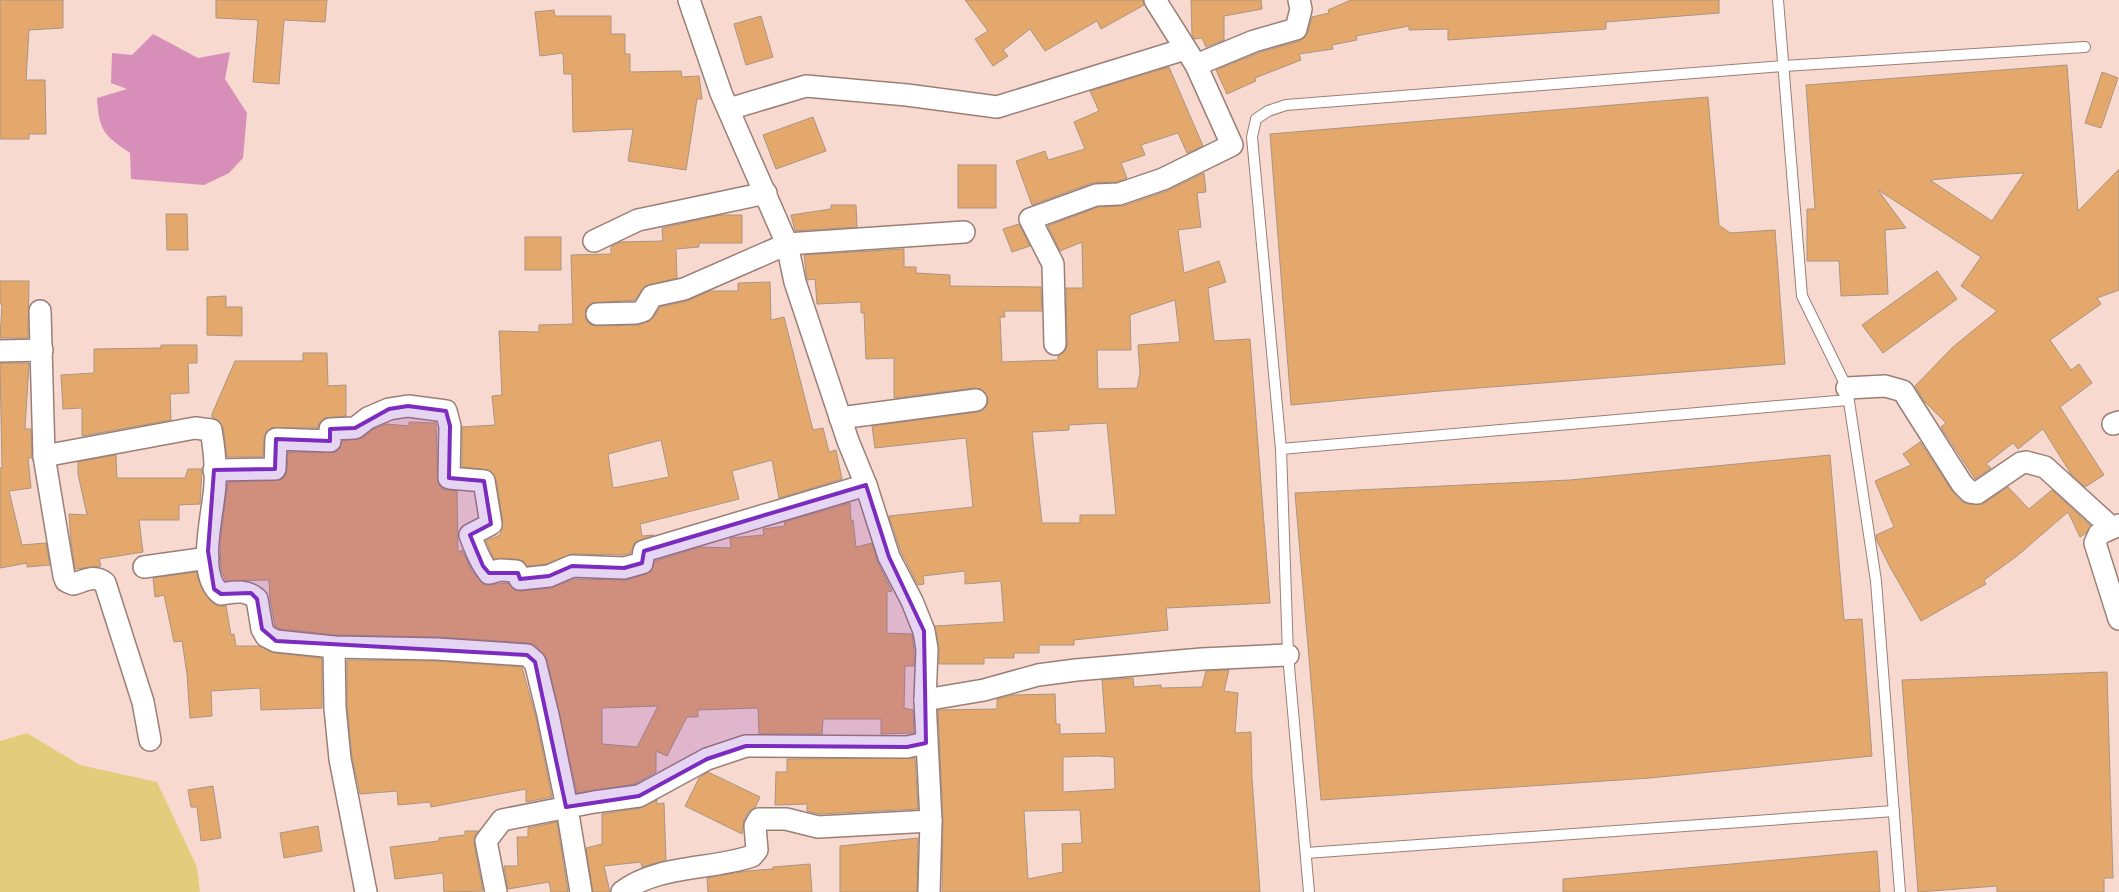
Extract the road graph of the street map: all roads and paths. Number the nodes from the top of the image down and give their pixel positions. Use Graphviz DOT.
graph roads {
  1 [pos="689,0"];
  2 [pos="1155,0"];
  3 [pos="1299,0"];
  4 [pos="1778,0"];
  5 [pos="2085,47"];
  6 [pos="1190,57"];
  7 [pos="1784,66"];
  8 [pos="729,109"];
  9 [pos="766,193"];
  10 [pos="964,232"];
  11 [pos="594,241"];
  12 [pos="788,244"];
  13 [pos="40,311"];
  14 [pos="596,314"];
  15 [pos="1055,344"];
  16 [pos="42,350"];
  17 [pos="0,351"];
  18 [pos="1847,394"];
  19 [pos="976,400"];
  20 [pos="840,418"];
  21 [pos="1281,449"];
  22 [pos="44,456"];
  23 [pos="214,470"];
  24 [pos="866,485"];
  25 [pos="2110,529"];
  26 [pos="208,558"];
  27 [pos="144,567"];
  28 [pos="2119,619"];
  29 [pos="334,647"];
  30 [pos="1288,655"];
  31 [pos="925,700"];
  32 [pos="150,740"];
  33 [pos="926,743"];
  34 [pos="566,808"];
  35 [pos="1894,811"];
  36 [pos="931,822"];
  37 [pos="1306,853"];
  38 [pos="366,892"];
  39 [pos="496,892"];
  40 [pos="581,892"];
  41 [pos="622,892"];
  42 [pos="929,892"];
  43 [pos="1309,892"];
  44 [pos="1900,892"];
  1 -- 8 [label="street"];
  2 -- 6 [label="street"];
  3 -- 6 [label="street"];
  4 -- 7 [label="lane"];
  5 -- 7 [label="lane"];
  6 -- 8 [label="street"];
  6 -- 15 [label="street"];
  7 -- 18 [label="lane"];
  7 -- 21 [label="lane"];
  8 -- 9 [label="street"];
  9 -- 11 [label="street"];
  9 -- 12 [label="street"];
  10 -- 12 [label="street"];
  12 -- 14 [label="street"];
  12 -- 20 [label="street"];
  13 -- 16 [label="street"];
  16 -- 17 [label="street"];
  16 -- 22 [label="street"];
  18 -- 21 [label="lane"];
  18 -- 25 [label="street"];
  18 -- 35 [label="lane"];
  19 -- 20 [label="street"];
  20 -- 24 [label="street"];
  21 -- 30 [label="lane"];
  22 -- 23 [label="street"];
  22 -- 32 [label="street"];
  23 -- 24 [label="street"];
  23 -- 26 [label="street"];
  24 -- 31 [label="street"];
  25 -- 28 [label="street"];
  26 -- 27 [label="street"];
  26 -- 29 [label="street"];
  29 -- 34 [label="street"];
  29 -- 38 [label="street"];
  30 -- 31 [label="street"];
  30 -- 37 [label="lane"];
  31 -- 33 [label="street"];
  33 -- 34 [label="street"];
  33 -- 36 [label="street"];
  34 -- 39 [label="street"];
  34 -- 40 [label="street"];
  35 -- 37 [label="lane"];
  35 -- 44 [label="lane"];
  36 -- 41 [label="street"];
  36 -- 42 [label="street"];
  37 -- 43 [label="lane"];
}
